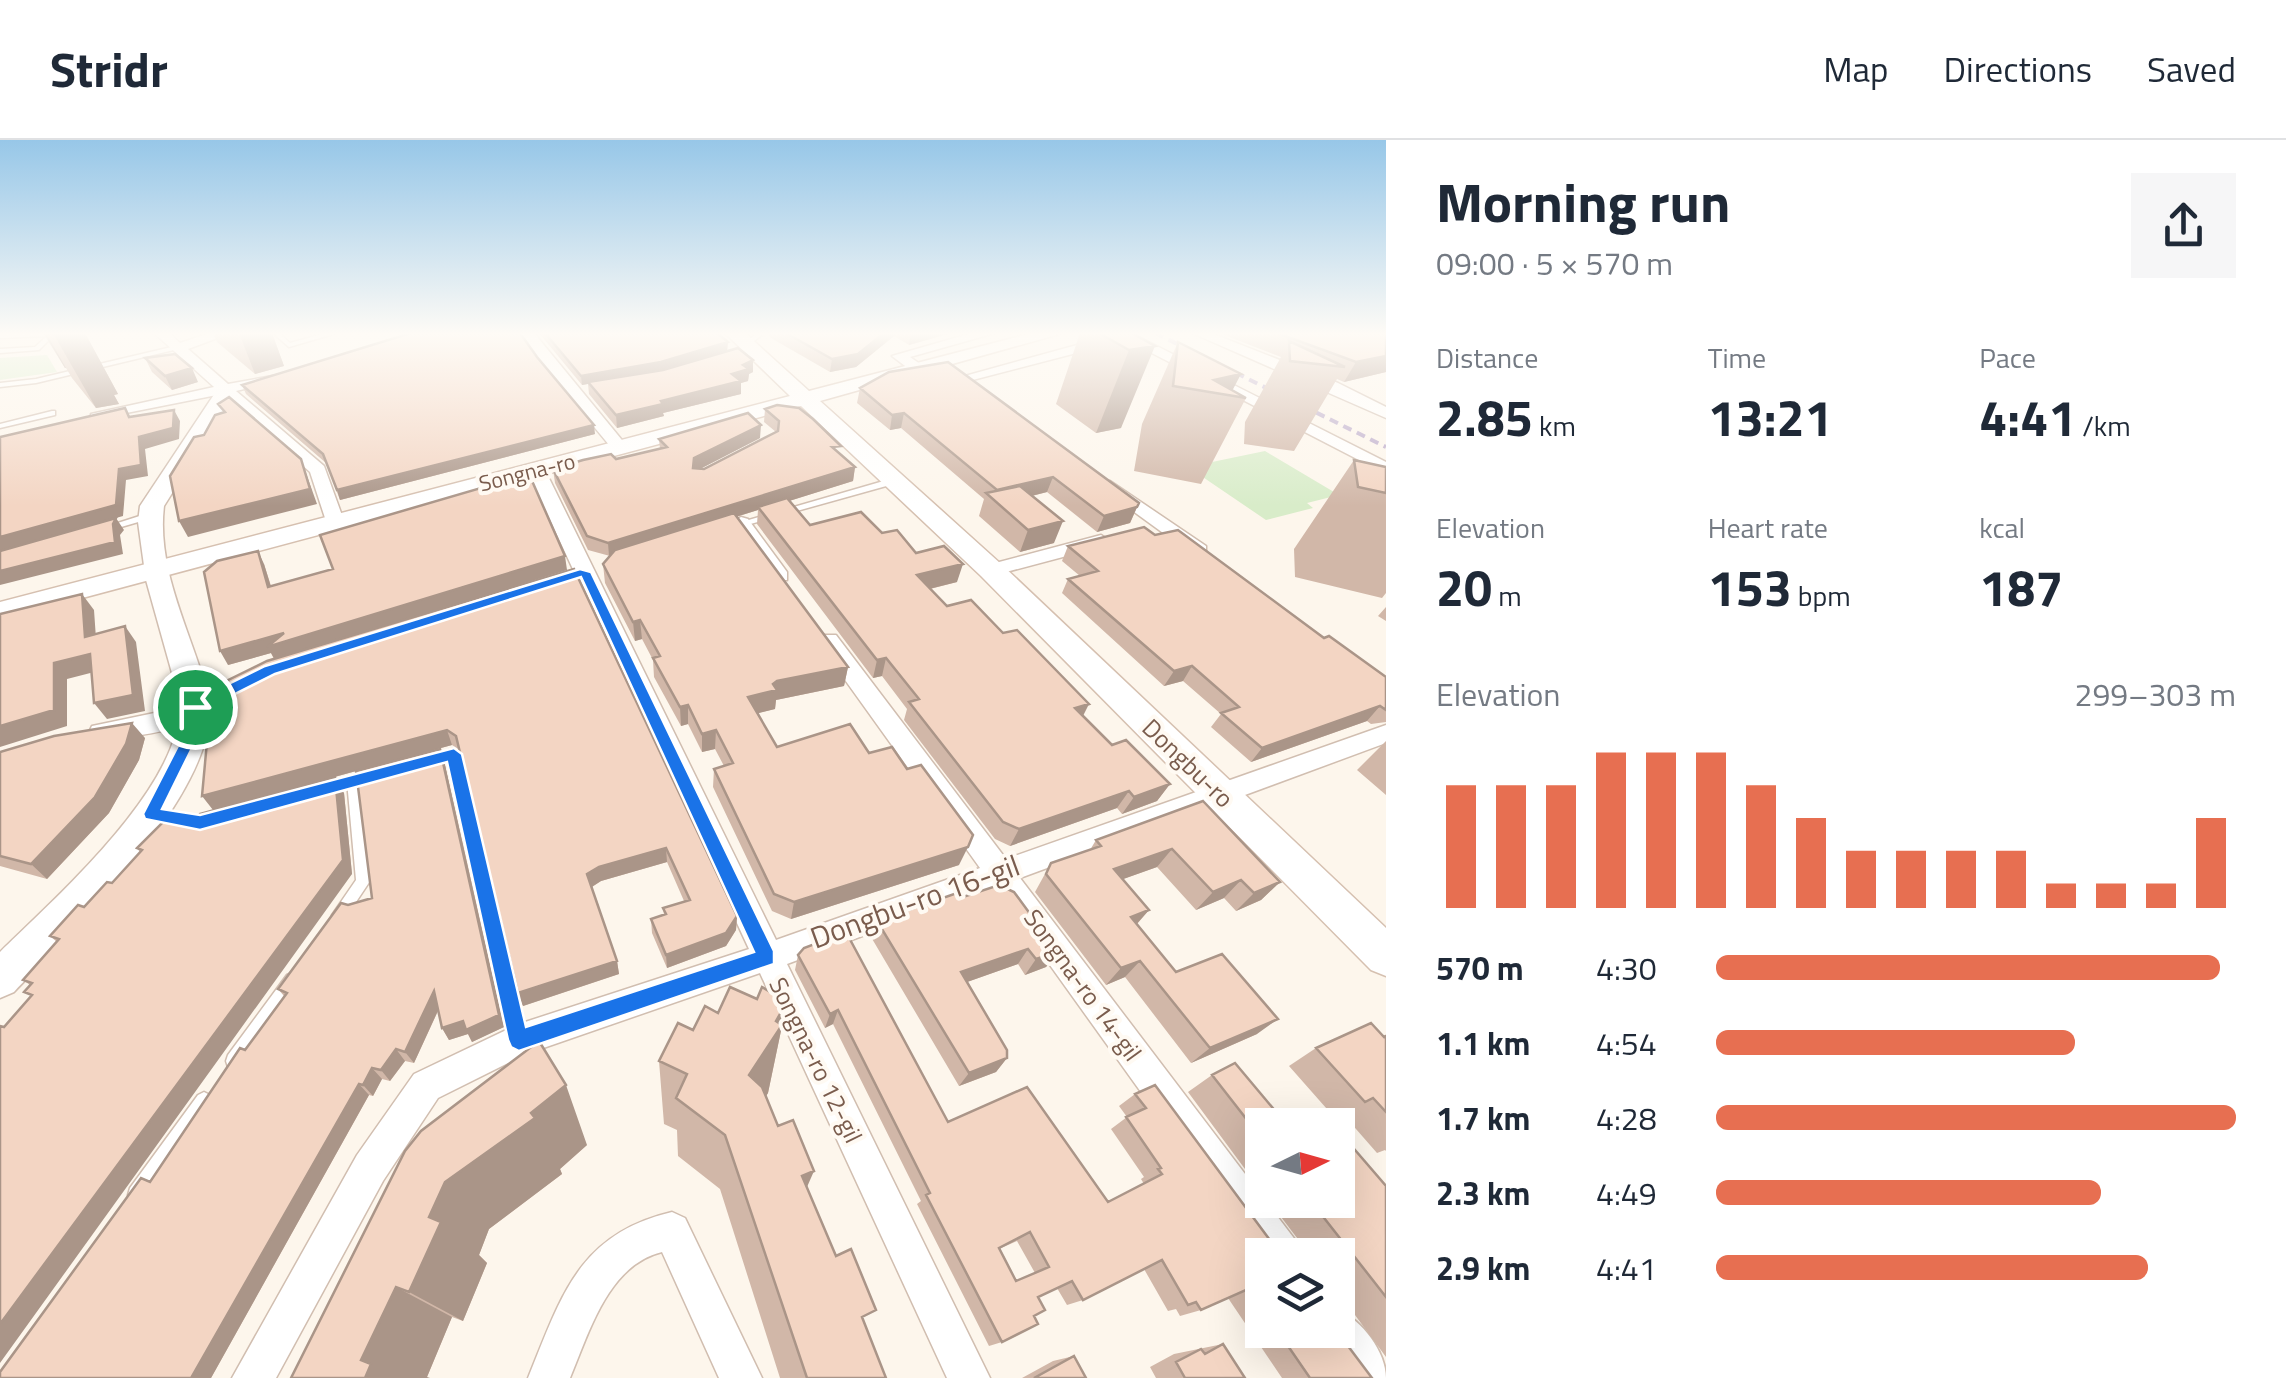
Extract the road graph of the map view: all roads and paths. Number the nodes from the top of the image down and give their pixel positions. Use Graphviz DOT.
graph roads {
  1 [pos="226,391"];
  2 [pos="582,391"];
  3 [pos="798,391"];
  4 [pos="834,391"];
  5 [pos="1234,391"];
  6 [pos="1342,391"];
  7 [pos="806,398"];
  8 [pos="52,413"];
  9 [pos="1386,413"];
  10 [pos="0,426"];
  11 [pos="0,441"];
  12 [pos="620,448"];
  13 [pos="1386,469"];
  14 [pos="536,470"];
  15 [pos="1101,479"];
  16 [pos="894,481"];
  17 [pos="150,516"];
  18 [pos="335,520"];
  19 [pos="732,526"];
  20 [pos="1144,529"];
  21 [pos="92,533"];
  22 [pos="1221,566"];
  23 [pos="157,570"];
  24 [pos="990,570"];
  25 [pos="0,611"];
  26 [pos="202,704"];
  27 [pos="1386,734"];
  28 [pos="84,736"];
  29 [pos="410,765"];
  30 [pos="372,776"];
  31 [pos="1218,792"];
  32 [pos="999,871"];
  33 [pos="328,930"];
  34 [pos="1386,956"];
  35 [pos="766,957"];
  36 [pos="306,960"];
  37 [pos="0,979"];
  38 [pos="519,1040"];
  39 [pos="128,1207"];
  40 [pos="1269,1238"];
  41 [pos="1351,1348"];
  42 [pos="254,1378"];
  43 [pos="549,1378"];
  44 [pos="740,1378"];
  45 [pos="968,1378"];
  46 [pos="1373,1378"];
  1 -- 11 [label="street"];
  1 -- 17 [label="street"];
  1 -- 18 [label="street"];
  2 -- 12 [label="street"];
  3 -- 7 [label="main road, Dongbu-ro"];
  4 -- 7 [label="main road, Songna-ro"];
  5 -- 13 [label="street"];
  6 -- 9 [label="street"];
  7 -- 12 [label="main road, Songna-ro"];
  7 -- 16 [label="main road, Dongbu-ro"];
  8 -- 10 [label="lane"];
  12 -- 14 [label="main road, Songna-ro"];
  14 -- 18 [label="main road, Songna-ro"];
  14 -- 35 [label="street, Songna-ro 12-gil"];
  15 -- 20 [label="street"];
  16 -- 19 [label="lane"];
  16 -- 24 [label="main road, Dongbu-ro"];
  17 -- 21 [label="lane"];
  17 -- 23 [label="street"];
  18 -- 23 [label="main road, Songna-ro"];
  19 -- 32 [label="street, Songna-ro 14-gil"];
  20 -- 22 [label="street"];
  20 -- 24 [label="street"];
  23 -- 25 [label="main road, Songna-ro"];
  23 -- 26 [label="street"];
  24 -- 31 [label="main road, Dongbu-ro"];
  26 -- 28 [label="street"];
  26 -- 37 [label="street"];
  27 -- 31 [label="street, Dongbu-ro 16-gil"];
  29 -- 38 [label="lane"];
  30 -- 33 [label="lane"];
  31 -- 32 [label="street, Dongbu-ro 16-gil"];
  31 -- 34 [label="main road, Dongbu-ro"];
  32 -- 35 [label="street, Dongbu-ro 16-gil"];
  32 -- 40 [label="street, Songna-ro 14-gil"];
  35 -- 38 [label="street, Dongbu-ro 16-gil"];
  35 -- 45 [label="street, Songna-ro 12-gil"];
  36 -- 39 [label="lane"];
  38 -- 42 [label="street, Dongbu-ro 16-gil"];
  41 -- 46 [label="street"];
  43 -- 44 [label="street"];
}
